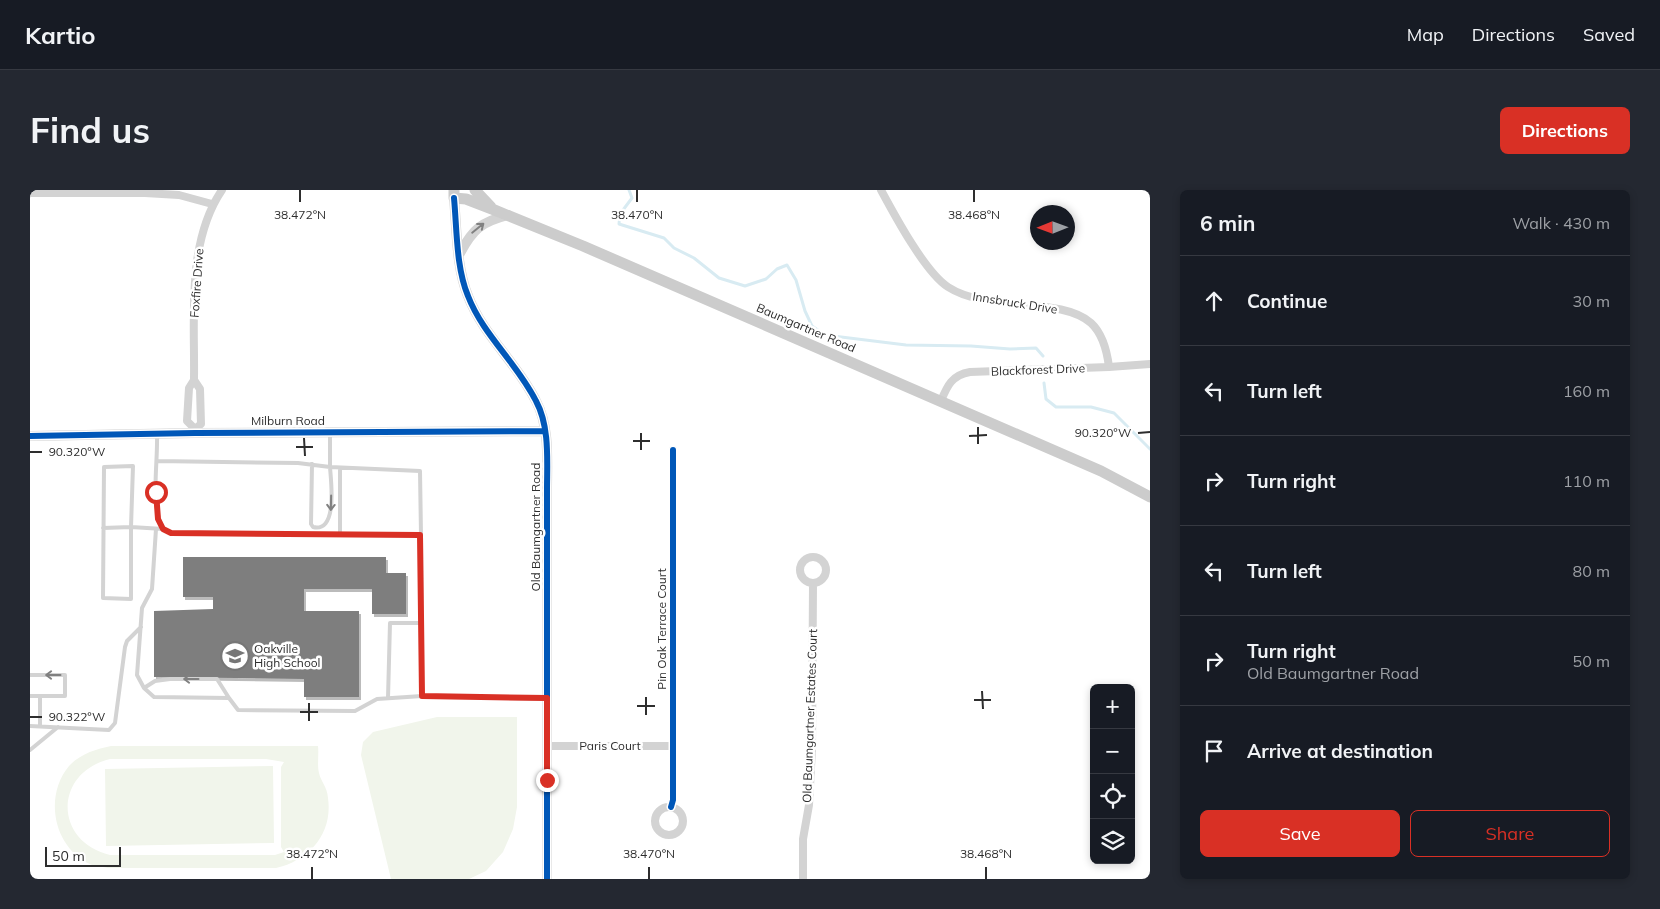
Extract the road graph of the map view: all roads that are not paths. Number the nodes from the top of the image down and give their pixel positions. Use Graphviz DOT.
graph roads {
  1 [pos="222,190"];
  2 [pos="475,190"];
  3 [pos="881,190"];
  4 [pos="30,192"];
  5 [pos="454,194"];
  6 [pos="212,204"];
  7 [pos="492,209"];
  8 [pos="508,215"];
  9 [pos="459,254"];
  10 [pos="1150,364"];
  11 [pos="1109,368"];
  12 [pos="194,380"];
  13 [pos="940,401"];
  14 [pos="195,431"];
  15 [pos="330,432"];
  16 [pos="545,432"];
  17 [pos="157,433"];
  18 [pos="30,436"];
  19 [pos="673,450"];
  20 [pos="157,461"];
  21 [pos="312,464"];
  22 [pos="330,467"];
  23 [pos="340,468"];
  24 [pos="1150,497"];
  25 [pos="131,527"];
  26 [pos="104,528"];
  27 [pos="156,529"];
  28 [pos="163,529"];
  29 [pos="340,534"];
  30 [pos="420,535"];
  31 [pos="814,583"];
  32 [pos="422,623"];
  33 [pos="141,627"];
  34 [pos="30,675"];
  35 [pos="144,688"];
  36 [pos="30,696"];
  37 [pos="40,696"];
  38 [pos="422,696"];
  39 [pos="229,698"];
  40 [pos="388,698"];
  41 [pos="547,698"];
  42 [pos="30,726"];
  43 [pos="40,726"];
  44 [pos="58,727"];
  45 [pos="547,746"];
  46 [pos="673,746"];
  47 [pos="30,750"];
  48 [pos="671,807"];
  49 [pos="547,879"];
  50 [pos="803,879"];
  1 -- 6 [label="street, Foxfire Drive"];
  2 -- 7 [label="main road"];
  3 -- 11 [label="street, Innsbruck Drive"];
  4 -- 6 [label="street"];
  5 -- 7 [label="main road, Baumgartner Road"];
  5 -- 9 [label="street, Old Baumgartner Road"];
  6 -- 12 [label="street, Foxfire Drive"];
  7 -- 8 [label="main road, Baumgartner Road"];
  9 -- 8 [label="street, one-way"];
  8 -- 13 [label="main road, Baumgartner Road"];
  9 -- 16 [label="street, Old Baumgartner Road"];
  10 -- 11 [label="street, Blackforest Drive"];
  11 -- 13 [label="street, Blackforest Drive"];
  12 -- 14 [label="street, Foxfire Drive"];
  12 -- 14 [label="street, Foxfire Drive"];
  13 -- 24 [label="main road, Baumgartner Road"];
  14 -- 15 [label="street, Milburn Road"];
  14 -- 17 [label="street, Milburn Road"];
  15 -- 16 [label="street, Milburn Road"];
  15 -- 22 [label="lane"];
  16 -- 41 [label="street, Old Baumgartner Road"];
  17 -- 18 [label="street, Milburn Road"];
  17 -- 20 [label="lane"];
  19 -- 46 [label="street, Pin Oak Terrace Court"];
  20 -- 21 [label="lane"];
  20 -- 28 [label="lane"];
  21 -- 22 [label="lane"];
  22 -- 21 [label="lane, one-way"];
  22 -- 23 [label="lane"];
  23 -- 29 [label="lane"];
  23 -- 30 [label="lane"];
  25 -- 26 [label="lane"];
  25 -- 26 [label="lane"];
  25 -- 26 [label="lane"];
  25 -- 27 [label="lane"];
  27 -- 28 [label="lane"];
  27 -- 33 [label="lane"];
  28 -- 29 [label="lane"];
  29 -- 30 [label="lane"];
  30 -- 32 [label="lane"];
  31 -- 50 [label="street, Old Baumgartner Estates Court"];
  32 -- 38 [label="lane"];
  32 -- 40 [label="lane"];
  33 -- 35 [label="lane"];
  33 -- 44 [label="lane"];
  37 -- 34 [label="lane, one-way"];
  35 -- 39 [label="lane"];
  39 -- 35 [label="lane, one-way"];
  36 -- 37 [label="lane"];
  37 -- 43 [label="lane"];
  38 -- 40 [label="lane"];
  38 -- 41 [label="lane"];
  39 -- 40 [label="lane"];
  41 -- 45 [label="street, Old Baumgartner Road"];
  42 -- 43 [label="lane"];
  43 -- 44 [label="lane"];
  44 -- 47 [label="lane"];
  45 -- 46 [label="street, Paris Court"];
  45 -- 49 [label="street, Old Baumgartner Road"];
  46 -- 48 [label="street, Pin Oak Terrace Court"];
}
